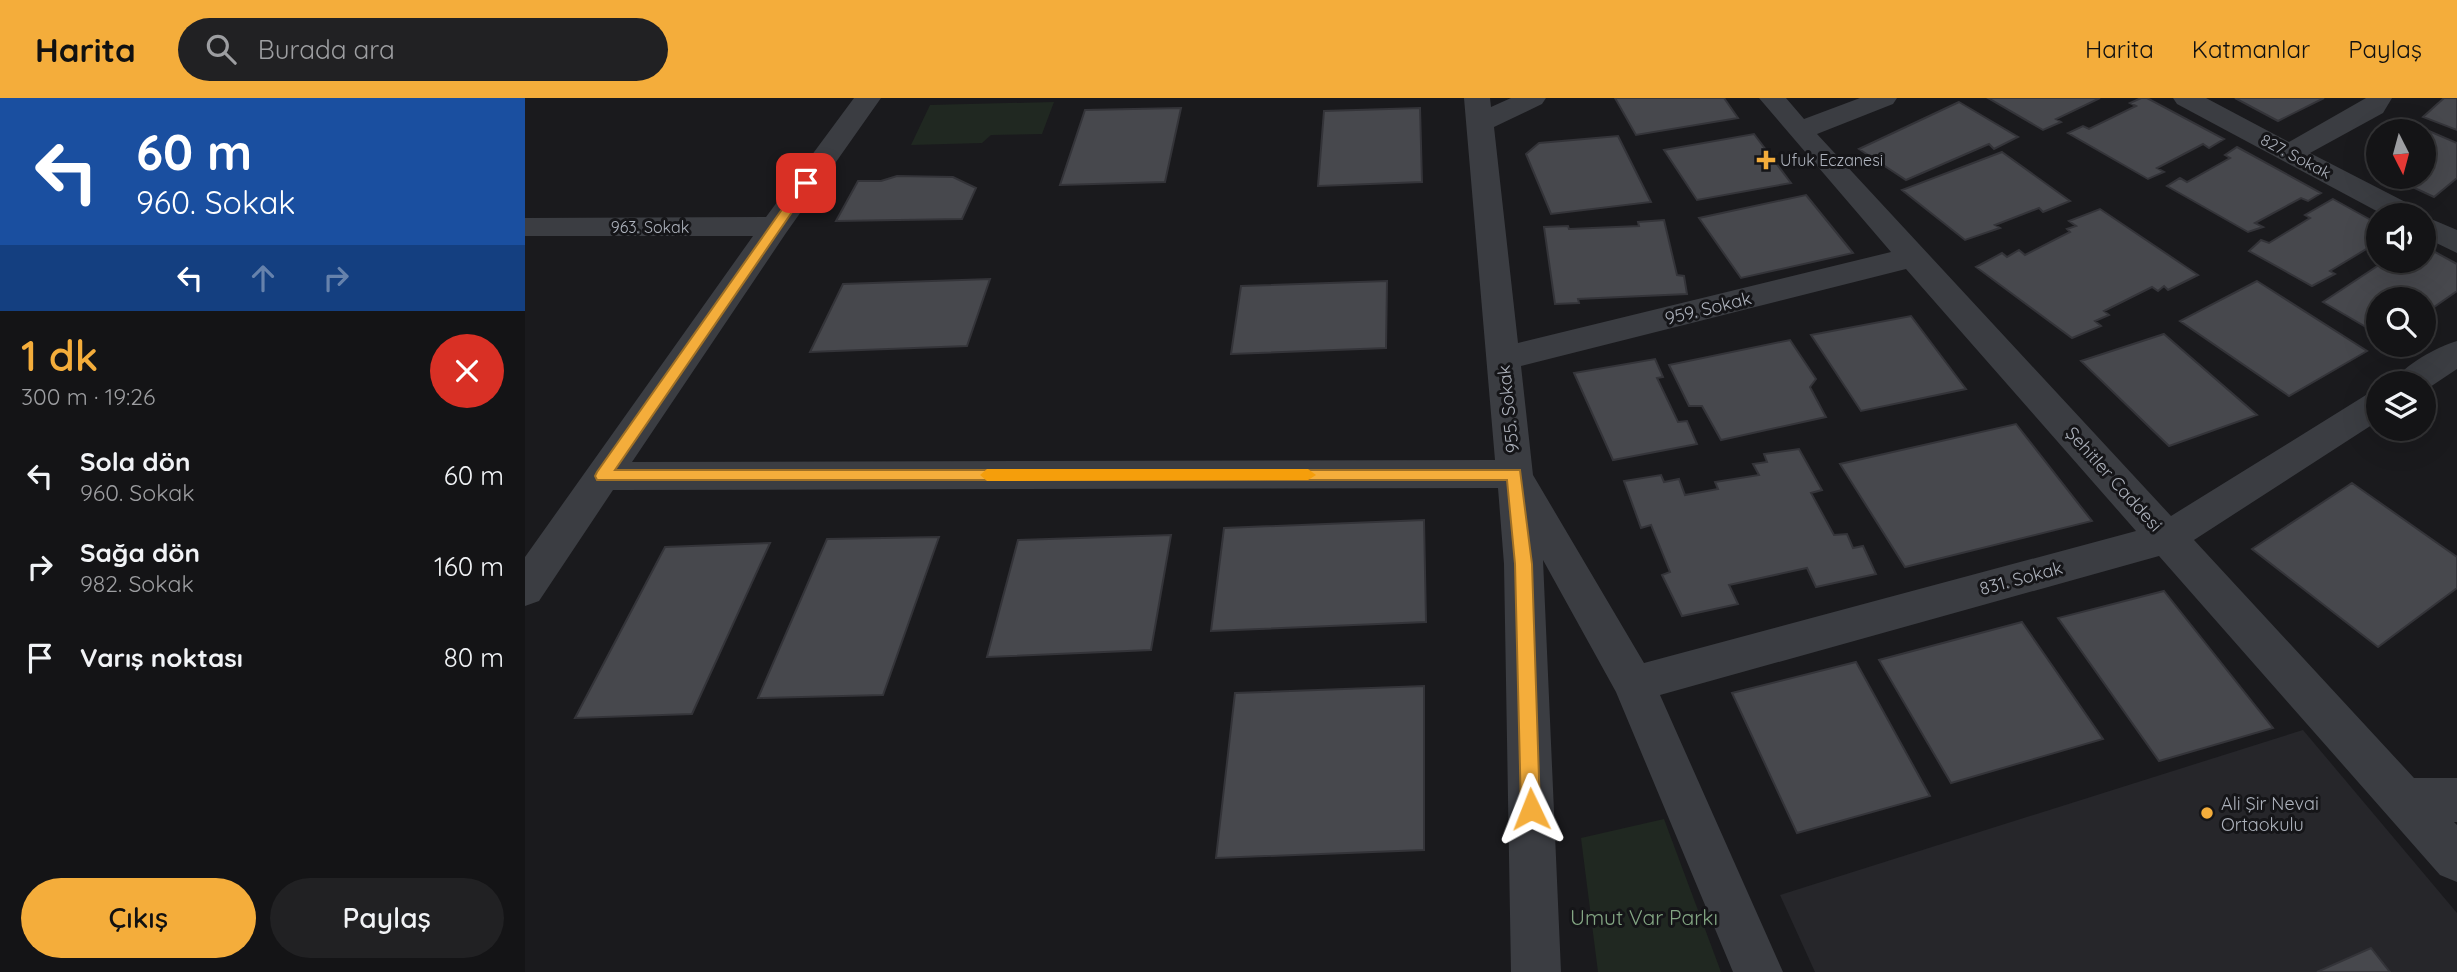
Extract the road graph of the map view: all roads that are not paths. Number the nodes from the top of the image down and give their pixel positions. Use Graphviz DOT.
graph roads {
  1 [pos="868,98"];
  2 [pos="1533,98"];
  3 [pos="1772,98"];
  4 [pos="1884,98"];
  5 [pos="2186,98"];
  6 [pos="2379,98"];
  7 [pos="1479,110"];
  8 [pos="1799,131"];
  9 [pos="2289,153"];
  10 [pos="2383,203"];
  11 [pos="775,226"];
  12 [pos="525,227"];
  13 [pos="2436,232"];
  14 [pos="2457,243"];
  15 [pos="1913,257"];
  16 [pos="2457,353"];
  17 [pos="1503,359"];
  18 [pos="2429,371"];
  19 [pos="2366,412"];
  20 [pos="1514,474"];
  21 [pos="603,476"];
  22 [pos="2167,538"];
  23 [pos="525,589"];
  24 [pos="1634,684"];
  25 [pos="2403,800"];
  26 [pos="2457,800"];
  27 [pos="2457,859"];
  28 [pos="1536,972"];
  29 [pos="1758,972"];
  1 -- 11 [label="street"];
  2 -- 7 [label="street"];
  3 -- 8 [label="street, Şehitler Caddesi"];
  4 -- 8 [label="street"];
  5 -- 9 [label="street, 827. Sokak"];
  6 -- 9 [label="street"];
  7 -- 17 [label="street, 955. Sokak"];
  8 -- 15 [label="street, Şehitler Caddesi"];
  9 -- 10 [label="street, 827. Sokak"];
  11 -- 12 [label="street, 963. Sokak"];
  11 -- 21 [label="street"];
  13 -- 14 [label="street"];
  15 -- 17 [label="street, 959. Sokak"];
  15 -- 22 [label="street, Şehitler Caddesi"];
  16 -- 18 [label="street"];
  17 -- 20 [label="street, 955. Sokak"];
  19 -- 22 [label="street, 831. Sokak"];
  20 -- 21 [label="street"];
  20 -- 24 [label="street"];
  20 -- 28 [label="street, 955. Sokak"];
  21 -- 23 [label="street"];
  22 -- 24 [label="street, 831. Sokak"];
  22 -- 25 [label="street, Şehitler Caddesi"];
  24 -- 29 [label="street"];
  25 -- 26 [label="street"];
  25 -- 27 [label="street, Şehitler Caddesi"];
}
